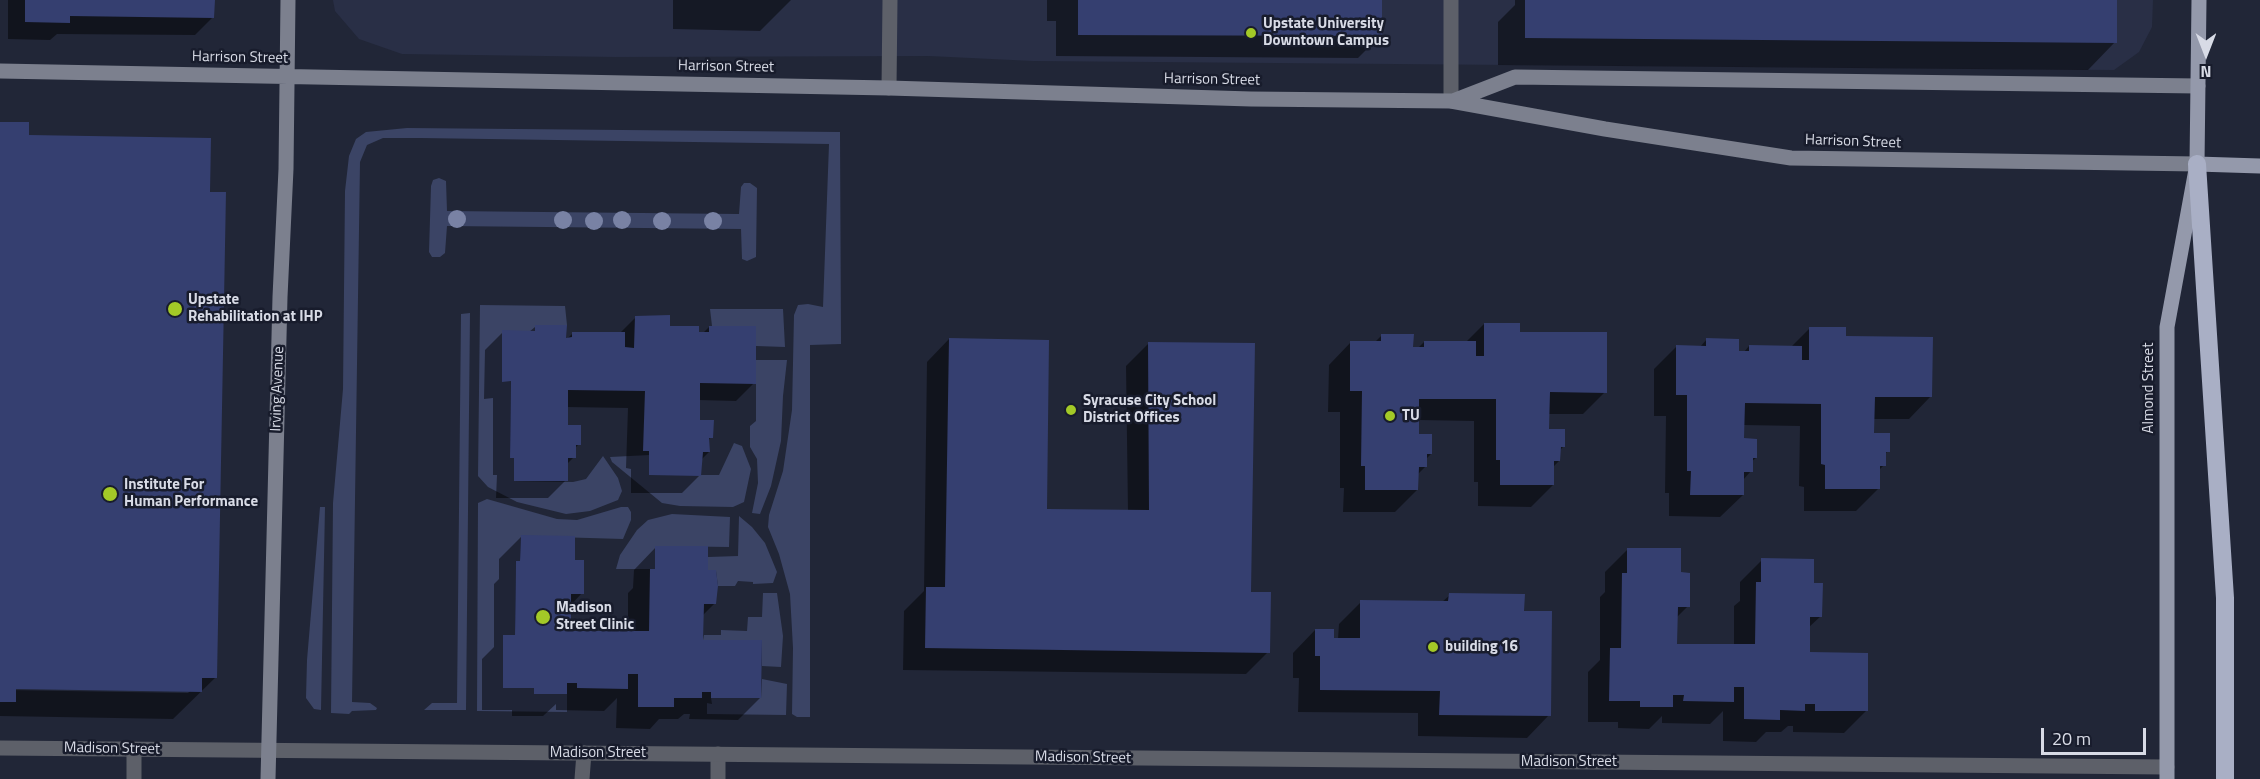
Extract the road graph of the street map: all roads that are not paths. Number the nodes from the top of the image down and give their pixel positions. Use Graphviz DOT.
graph roads {
  1 [pos="288,0"];
  2 [pos="890,0"];
  3 [pos="1451,0"];
  4 [pos="2199,0"];
  5 [pos="0,71"];
  6 [pos="286,77"];
  7 [pos="2198,86"];
  8 [pos="889,88"];
  9 [pos="1451,101"];
  10 [pos="2198,164"];
  11 [pos="2260,166"];
  12 [pos="0,748"];
  13 [pos="134,750"];
  14 [pos="268,751"];
  15 [pos="584,753"];
  16 [pos="718,754"];
  17 [pos="2167,773"];
  18 [pos="134,779"];
  19 [pos="268,779"];
  20 [pos="582,779"];
  21 [pos="718,779"];
  22 [pos="2225,779"];
  1 -- 6 [label="street, Irving Avenue"];
  2 -- 8 [label="street"];
  3 -- 9 [label="street"];
  4 -- 7 [label="main road, Almond Street"];
  5 -- 6 [label="street, Harrison Street"];
  6 -- 8 [label="street, Harrison Street"];
  6 -- 14 [label="street, Irving Avenue"];
  7 -- 9 [label="street, Harrison Street"];
  7 -- 10 [label="main road, Almond Street"];
  8 -- 9 [label="street, Harrison Street"];
  9 -- 10 [label="street, Harrison Street"];
  10 -- 11 [label="main road, Harrison Street"];
  10 -- 17 [label="main road, Almond Street"];
  10 -- 22 [label="highway"];
  12 -- 13 [label="street, Madison Street"];
  13 -- 14 [label="street, Madison Street"];
  13 -- 18 [label="street"];
  14 -- 15 [label="street, Madison Street"];
  14 -- 19 [label="street, Irving Avenue"];
  15 -- 16 [label="street, Madison Street"];
  15 -- 20 [label="street"];
  16 -- 17 [label="street, Madison Street"];
  16 -- 21 [label="street"];
}
